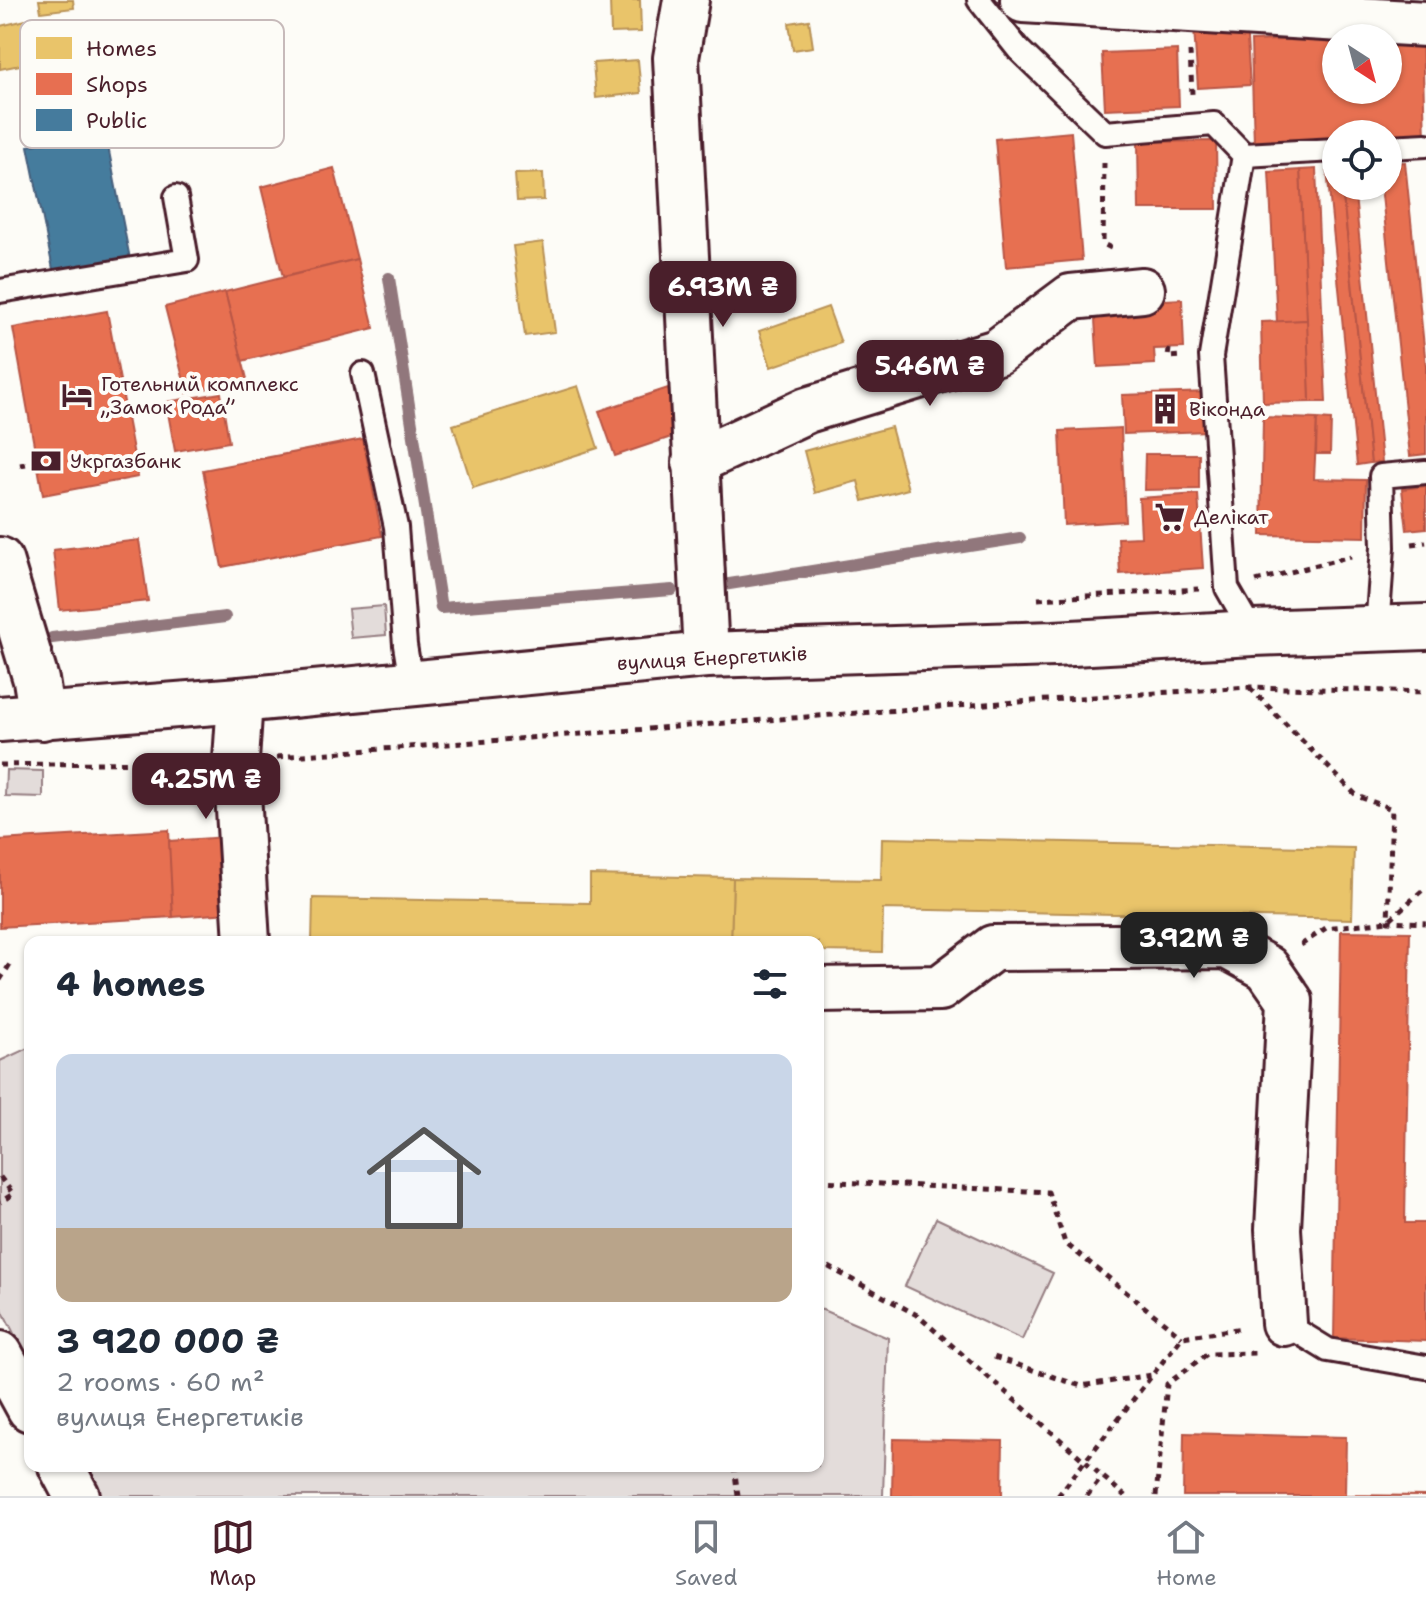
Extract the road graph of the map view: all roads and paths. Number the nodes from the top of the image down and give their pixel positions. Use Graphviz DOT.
graph roads {
  1 [pos="686,0"];
  2 [pos="979,0"];
  3 [pos="1023,0"];
  4 [pos="1187,10"];
  5 [pos="1426,24"];
  6 [pos="1214,124"];
  7 [pos="1105,133"];
  8 [pos="1426,145"];
  9 [pos="1402,146"];
  10 [pos="1322,151"];
  11 [pos="1244,155"];
  12 [pos="176,197"];
  13 [pos="1117,251"];
  14 [pos="1142,290"];
  15 [pos="0,291"];
  16 [pos="363,374"];
  17 [pos="37,462"];
  18 [pos="695,462"];
  19 [pos="20,465"];
  20 [pos="1426,472"];
  21 [pos="2,572"];
  22 [pos="1426,627"];
  23 [pos="1377,629"];
  24 [pos="1253,633"];
  25 [pos="706,655"];
  26 [pos="411,682"];
  27 [pos="1249,687"];
  28 [pos="1426,692"];
  29 [pos="240,700"];
  30 [pos="21,718"];
  31 [pos="236,760"];
  32 [pos="0,765"];
  33 [pos="1426,887"];
  34 [pos="1388,921"];
  35 [pos="1426,923"];
  36 [pos="247,936"];
  37 [pos="10,964"];
  38 [pos="1267,968"];
  39 [pos="0,980"];
  40 [pos="824,990"];
  41 [pos="0,1177"];
  42 [pos="824,1181"];
  43 [pos="0,1202"];
  44 [pos="824,1264"];
  45 [pos="1284,1323"];
  46 [pos="1182,1337"];
  47 [pos="1328,1350"];
  48 [pos="0,1354"];
  49 [pos="994,1357"];
  50 [pos="1426,1367"];
  51 [pos="1153,1375"];
  52 [pos="24,1398"];
  53 [pos="1085,1462"];
  54 [pos="64,1472"];
  55 [pos="735,1472"];
  56 [pos="1102,1477"];
  57 [pos="77,1496"];
  58 [pos="738,1496"];
  59 [pos="1058,1496"];
  60 [pos="1087,1496"];
  61 [pos="1125,1496"];
  62 [pos="1156,1496"];
  1 -- 18 [label="street"];
  2 -- 7 [label="lane"];
  3 -- 4 [label="street"];
  4 -- 5 [label="street"];
  4 -- 6 [label="path"];
  6 -- 7 [label="lane"];
  6 -- 11 [label="lane"];
  7 -- 13 [label="path"];
  8 -- 9 [label="lane"];
  10 -- 11 [label="lane"];
  11 -- 24 [label="lane"];
  12 -- 15 [label="lane"];
  14 -- 18 [label="street"];
  16 -- 26 [label="lane"];
  17 -- 19 [label="path"];
  18 -- 25 [label="street"];
  20 -- 23 [label="lane"];
  21 -- 30 [label="street"];
  22 -- 23 [label="street, вулиця Енергетиків"];
  23 -- 24 [label="street, вулиця Енергетиків"];
  24 -- 25 [label="street, вулиця Енергетиків"];
  25 -- 26 [label="street, вулиця Енергетиків"];
  26 -- 29 [label="street, вулиця Енергетиків"];
  27 -- 28 [label="path"];
  27 -- 31 [label="path"];
  27 -- 34 [label="path"];
  29 -- 30 [label="street, вулиця Енергетиків"];
  29 -- 31 [label="street"];
  31 -- 32 [label="path"];
  31 -- 36 [label="street"];
  33 -- 34 [label="path"];
  34 -- 35 [label="path"];
  34 -- 38 [label="path"];
  37 -- 39 [label="path"];
  38 -- 40 [label="street"];
  38 -- 45 [label="street"];
  41 -- 43 [label="path"];
  42 -- 46 [label="path"];
  44 -- 53 [label="path"];
  45 -- 46 [label="path"];
  45 -- 47 [label="lane"];
  46 -- 51 [label="path"];
  47 -- 50 [label="lane"];
  47 -- 62 [label="path"];
  48 -- 52 [label="street"];
  49 -- 51 [label="path"];
  51 -- 53 [label="path"];
  53 -- 56 [label="path"];
  53 -- 59 [label="path"];
  54 -- 57 [label="street"];
  55 -- 58 [label="path"];
  56 -- 60 [label="path"];
  56 -- 61 [label="path"];
}
